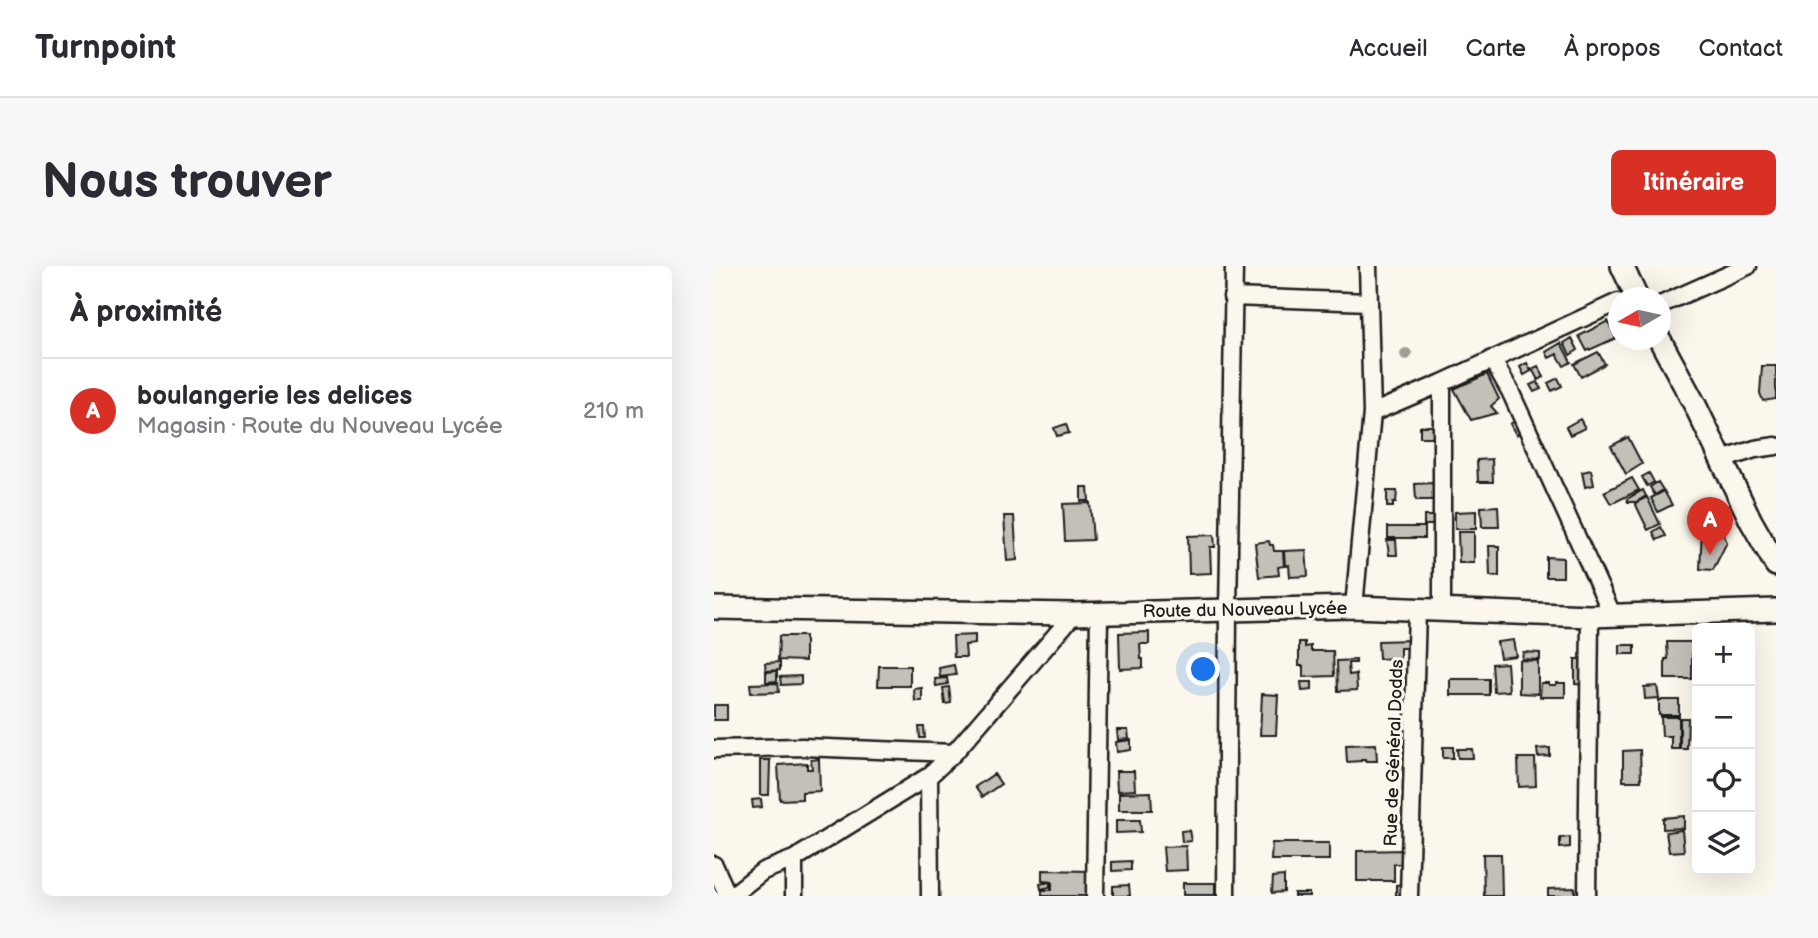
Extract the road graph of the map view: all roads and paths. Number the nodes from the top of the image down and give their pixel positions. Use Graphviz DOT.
graph roads {
  1 [pos="1234,266"];
  2 [pos="1622,266"];
  3 [pos="1748,266"];
  4 [pos="1373,268"];
  5 [pos="1627,287"];
  6 [pos="1232,297"];
  7 [pos="1671,301"];
  8 [pos="1369,302"];
  9 [pos="1608,308"];
  10 [pos="1665,350"];
  11 [pos="1492,359"];
  12 [pos="1442,383"];
  13 [pos="1372,413"];
  14 [pos="1776,446"];
  15 [pos="1722,460"];
  16 [pos="1776,565"];
  17 [pos="1354,607"];
  18 [pos="714,608"];
  19 [pos="1417,610"];
  20 [pos="1776,610"];
  21 [pos="1228,611"];
  22 [pos="1442,611"];
  23 [pos="1074,614"];
  24 [pos="1099,614"];
  25 [pos="1590,616"];
  26 [pos="1613,616"];
  27 [pos="714,749"];
  28 [pos="954,753"];
  29 [pos="929,776"];
  30 [pos="794,859"];
  31 [pos="714,864"];
  32 [pos="714,889"];
  33 [pos="728,896"];
  34 [pos="794,896"];
  35 [pos="930,896"];
  36 [pos="1095,896"];
  37 [pos="1226,896"];
  38 [pos="1409,896"];
  39 [pos="1587,896"];
  1 -- 6 [label="street"];
  2 -- 5 [label="street"];
  3 -- 7 [label="street"];
  4 -- 8 [label="street"];
  6 -- 8 [label="street"];
  6 -- 21 [label="street"];
  8 -- 13 [label="street"];
  9 -- 11 [label="street"];
  10 -- 15 [label="street"];
  11 -- 12 [label="street"];
  11 -- 26 [label="street"];
  12 -- 13 [label="street"];
  12 -- 22 [label="street"];
  13 -- 17 [label="street"];
  14 -- 15 [label="street"];
  15 -- 16 [label="street"];
  17 -- 19 [label="street, Route du Nouveau Lycée"];
  17 -- 21 [label="street, Route du Nouveau Lycée"];
  18 -- 23 [label="street, Route du Nouveau Lycée"];
  19 -- 22 [label="street, Route du Nouveau Lycée"];
  19 -- 38 [label="street, Rue de Général Dodds"];
  20 -- 26 [label="street, Route du Nouveau Lycée"];
  21 -- 24 [label="street, Route du Nouveau Lycée"];
  21 -- 37 [label="street"];
  22 -- 25 [label="street, Route du Nouveau Lycée"];
  23 -- 24 [label="street, Route du Nouveau Lycée"];
  23 -- 28 [label="street"];
  24 -- 36 [label="street"];
  25 -- 26 [label="street, Route du Nouveau Lycée"];
  25 -- 39 [label="street"];
  27 -- 28 [label="street"];
  28 -- 29 [label="street"];
  29 -- 30 [label="street"];
  29 -- 35 [label="street"];
  30 -- 33 [label="street"];
  30 -- 34 [label="street"];
  31 -- 33 [label="street"];
  32 -- 33 [label="street"];
}
